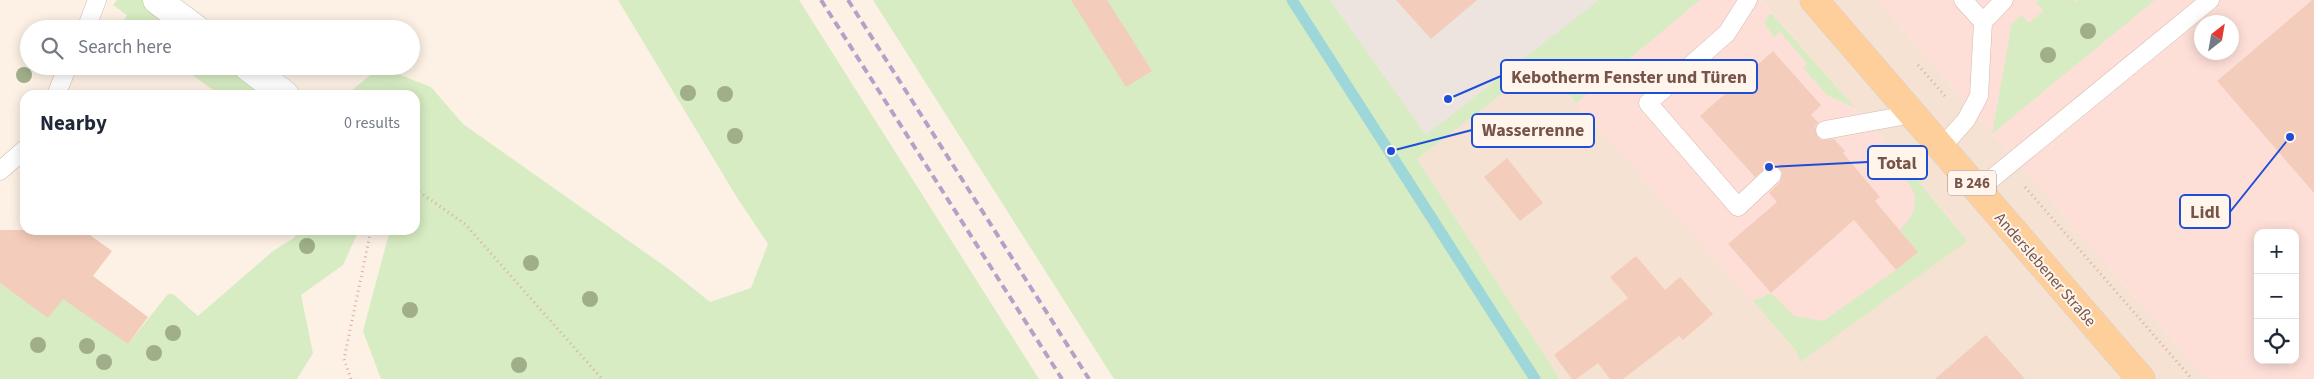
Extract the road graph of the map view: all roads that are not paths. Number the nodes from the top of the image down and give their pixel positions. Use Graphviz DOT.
graph roads {
  1 [pos="97,0"];
  2 [pos="157,0"];
  3 [pos="1748,0"];
  4 [pos="1814,0"];
  5 [pos="1963,0"];
  6 [pos="2004,0"];
  7 [pos="2210,0"];
  8 [pos="89,20"];
  9 [pos="184,20"];
  10 [pos="1983,22"];
  11 [pos="64,75"];
  12 [pos="258,75"];
  13 [pos="58,90"];
  14 [pos="279,90"];
  15 [pos="1913,114"];
  16 [pos="1825,130"];
  17 [pos="1941,148"];
  18 [pos="20,153"];
  19 [pos="0,171"];
  20 [pos="1772,175"];
  21 [pos="1978,190"];
  22 [pos="2141,379"];
  1 -- 8 [label="lane"];
  2 -- 9 [label="street"];
  3 -- 20 [label="lane"];
  4 -- 15 [label="main road, Anderslebener Straße / B 246"];
  5 -- 10 [label="lane"];
  6 -- 10 [label="lane"];
  7 -- 21 [label="lane"];
  10 -- 17 [label="lane"];
  11 -- 13 [label="lane"];
  12 -- 14 [label="street"];
  15 -- 16 [label="lane"];
  15 -- 17 [label="main road, Anderslebener Straße / B 246"];
  17 -- 21 [label="main road, Anderslebener Straße / B 246"];
  18 -- 19 [label="lane"];
  21 -- 22 [label="main road, Anderslebener Straße / B 246"];
}
